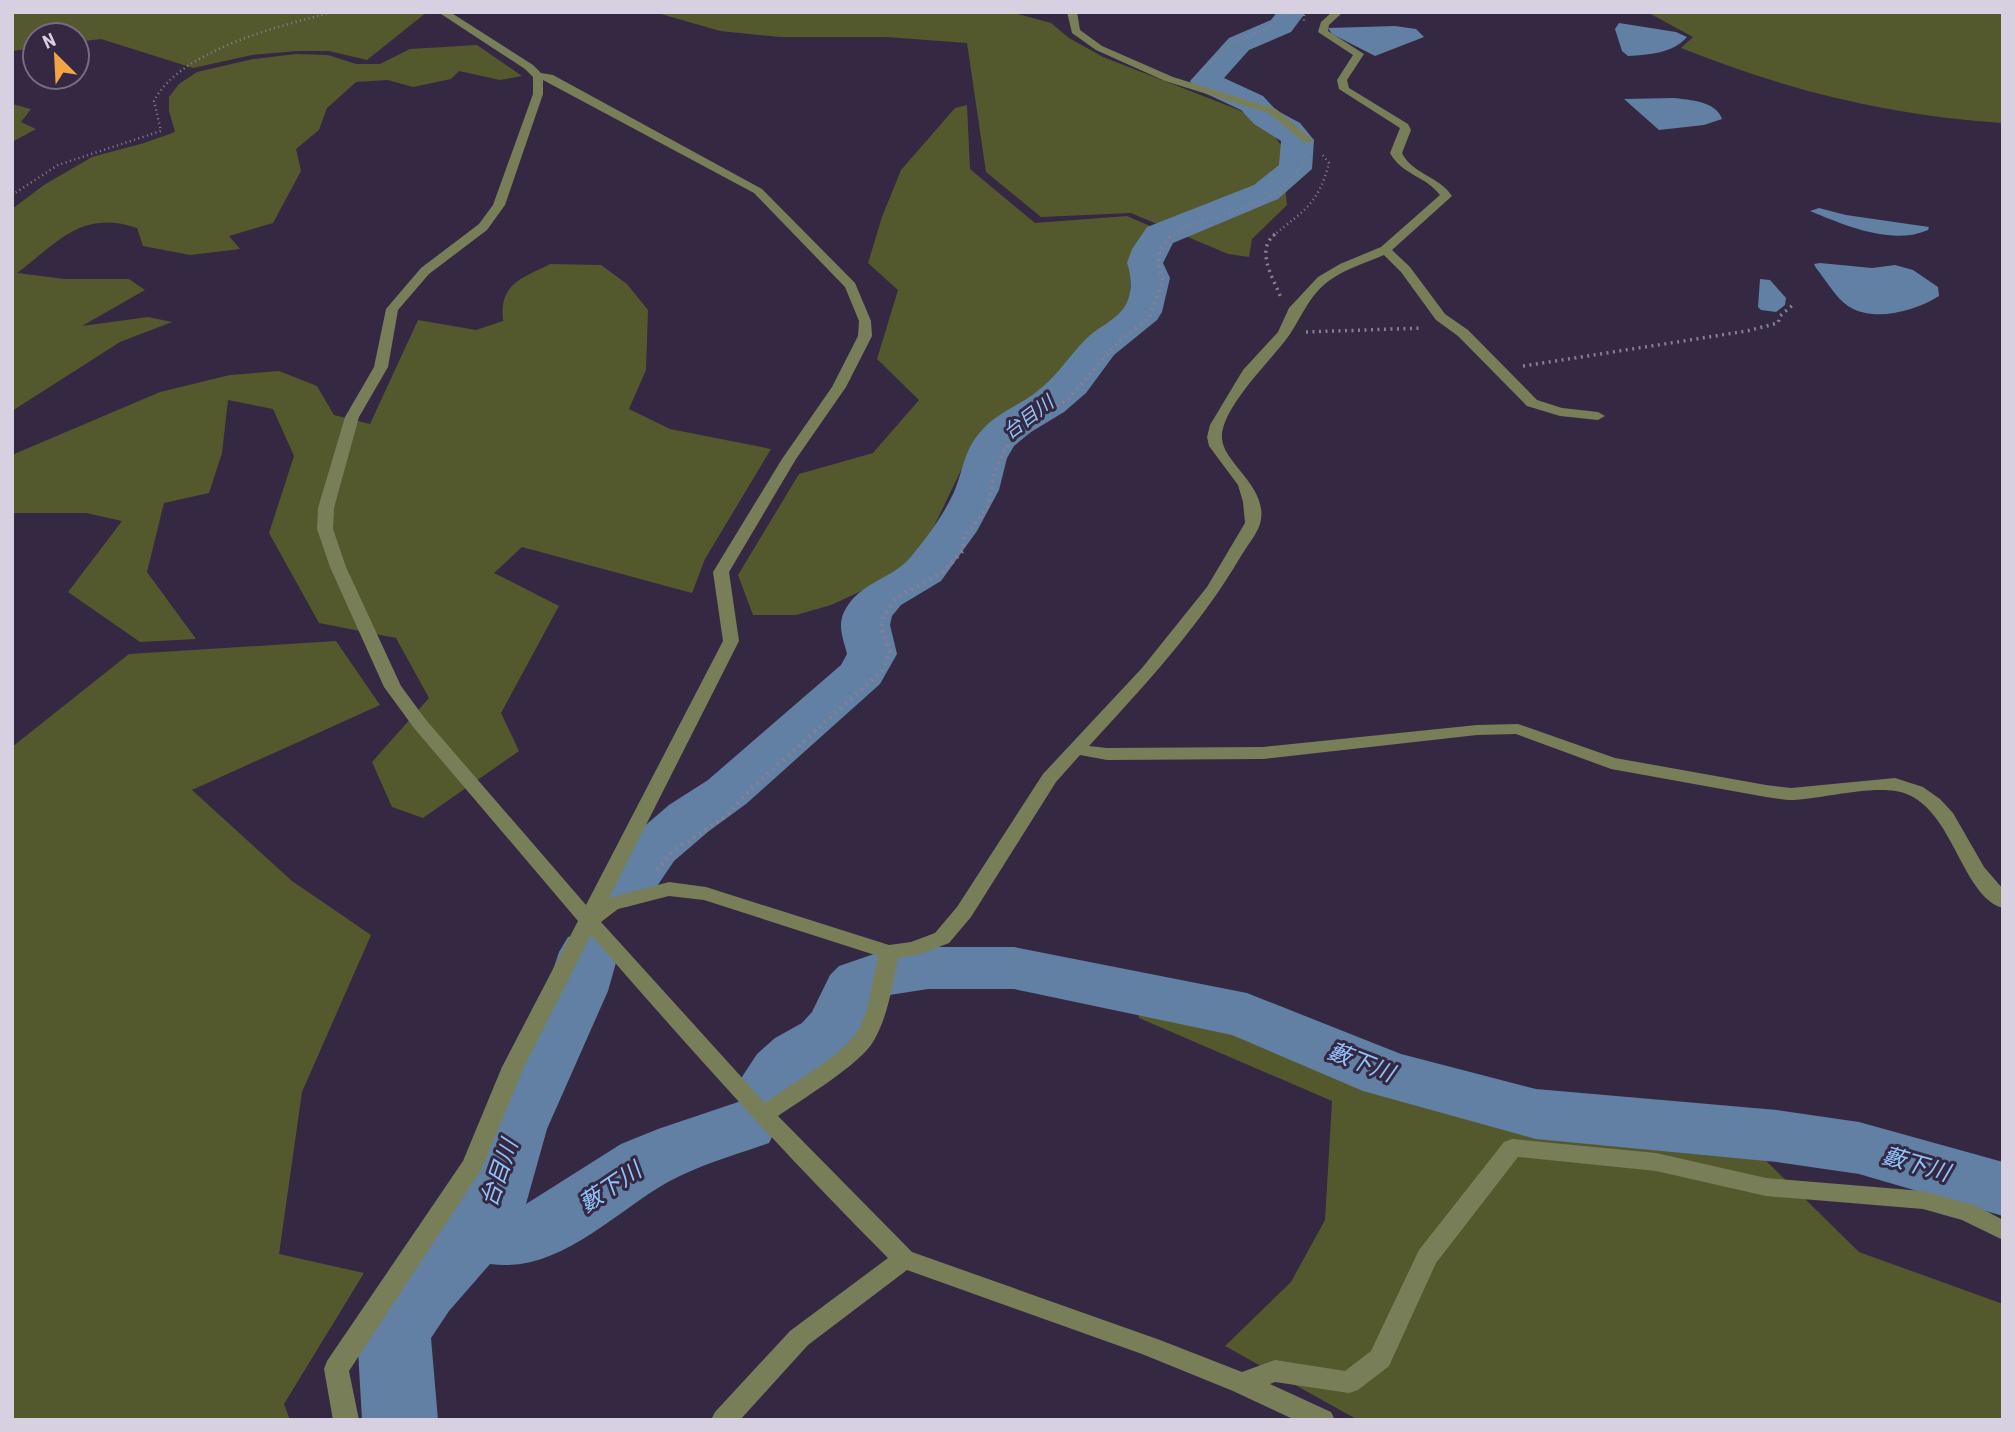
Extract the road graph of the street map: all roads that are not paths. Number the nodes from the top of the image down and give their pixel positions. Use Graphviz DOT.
graph roads {
  1 [pos="443,12"];
  2 [pos="1338,12"];
  3 [pos="1072,13"];
  4 [pos="538,76"];
  5 [pos="1309,141"];
  6 [pos="1385,250"];
  7 [pos="1598,416"];
  8 [pos="1074,749"];
  9 [pos="2003,901"];
  10 [pos="588,921"];
  11 [pos="886,965"];
  12 [pos="763,1115"];
  13 [pos="2003,1231"];
  14 [pos="904,1259"];
  15 [pos="1242,1383"];
  16 [pos="346,1420"];
  17 [pos="724,1420"];
  18 [pos="1322,1420"];
  1 -- 4 [label="street"];
  2 -- 6 [label="street"];
  3 -- 5 [label="street"];
  4 -- 10 [label="street"];
  4 -- 10 [label="street"];
  6 -- 7 [label="street"];
  6 -- 8 [label="street"];
  8 -- 9 [label="street"];
  8 -- 11 [label="street"];
  10 -- 11 [label="street"];
  10 -- 12 [label="street"];
  10 -- 16 [label="street"];
  11 -- 12 [label="street"];
  12 -- 14 [label="street"];
  13 -- 15 [label="street"];
  14 -- 15 [label="street"];
  14 -- 17 [label="street"];
  15 -- 18 [label="street"];
}
